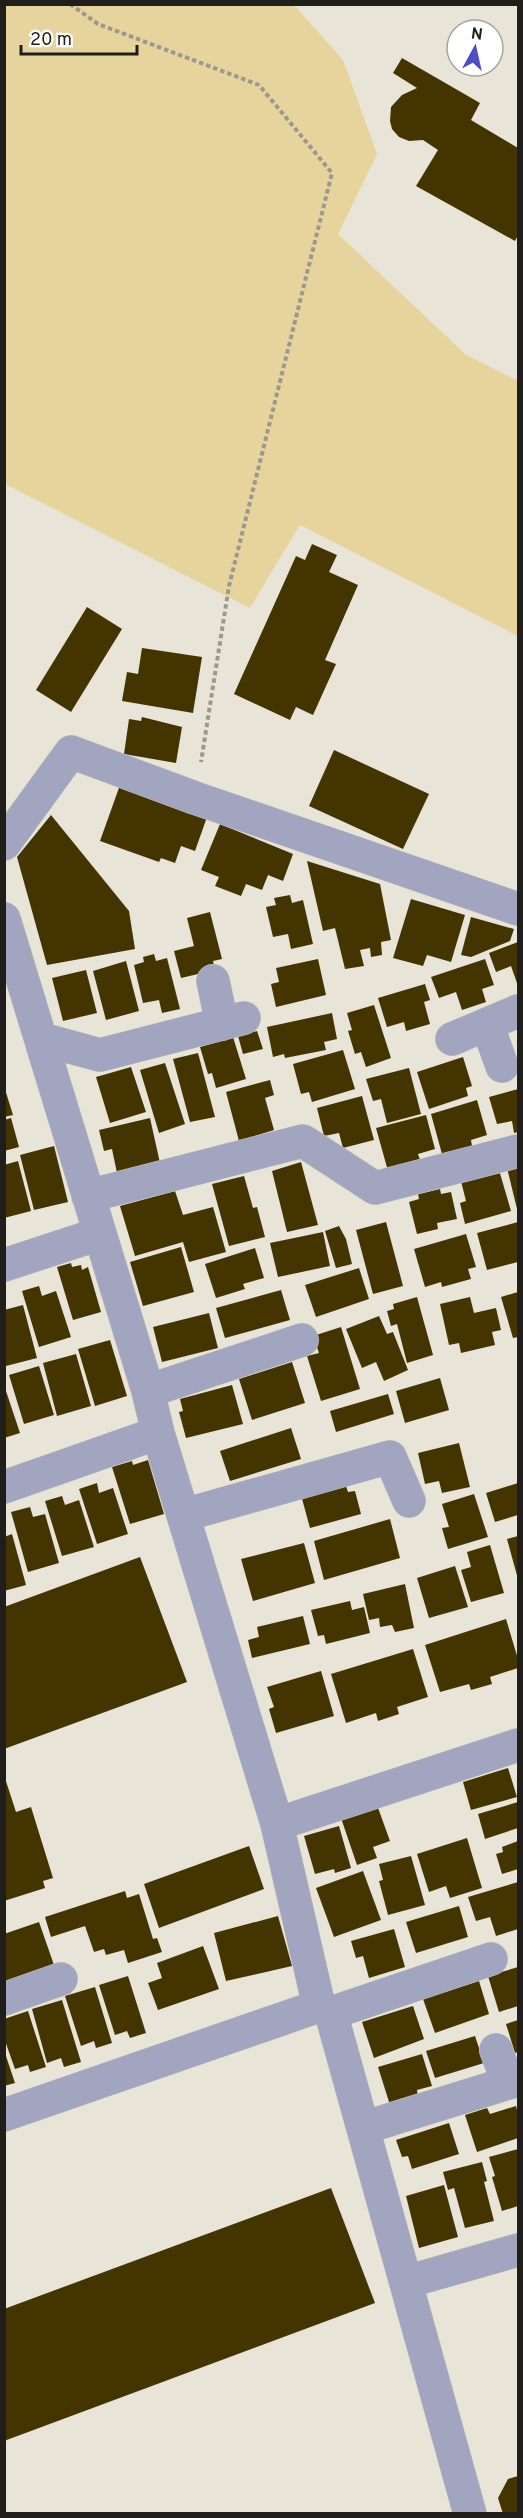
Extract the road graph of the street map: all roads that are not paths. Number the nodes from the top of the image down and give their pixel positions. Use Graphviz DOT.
graph roads {
  1 [pos="4,844"];
  2 [pos="519,909"];
  3 [pos="4,919"];
  4 [pos="213,981"];
  5 [pos="519,1011"];
  6 [pos="488,1024"];
  7 [pos="41,1039"];
  8 [pos="452,1039"];
  9 [pos="502,1066"];
  10 [pos="519,1151"];
  11 [pos="87,1196"];
  12 [pos="99,1234"];
  13 [pos="4,1265"];
  14 [pos="302,1340"];
  15 [pos="148,1391"];
  16 [pos="158,1432"];
  17 [pos="4,1488"];
  18 [pos="409,1501"];
  19 [pos="184,1515"];
  20 [pos="519,1745"];
  21 [pos="277,1824"];
  22 [pos="491,1959"];
  23 [pos="62,1979"];
  24 [pos="4,1999"];
  25 [pos="325,2010"];
  26 [pos="496,2050"];
  27 [pos="514,2081"];
  28 [pos="4,2115"];
  29 [pos="363,2128"];
  30 [pos="519,2250"];
  31 [pos="406,2282"];
  32 [pos="470,2514"];
  1 -- 2 [label="street"];
  3 -- 7 [label="street"];
  4 -- 7 [label="street"];
  5 -- 6 [label="street"];
  6 -- 8 [label="street"];
  6 -- 9 [label="street"];
  7 -- 11 [label="street"];
  10 -- 11 [label="street"];
  11 -- 12 [label="street"];
  12 -- 13 [label="street"];
  12 -- 15 [label="street"];
  14 -- 15 [label="street"];
  15 -- 16 [label="street"];
  16 -- 17 [label="street"];
  16 -- 19 [label="street"];
  18 -- 19 [label="street"];
  19 -- 21 [label="street"];
  20 -- 21 [label="street"];
  21 -- 25 [label="street"];
  22 -- 25 [label="street"];
  23 -- 24 [label="street"];
  25 -- 28 [label="street"];
  25 -- 29 [label="street"];
  26 -- 27 [label="street"];
  27 -- 29 [label="street"];
  29 -- 31 [label="street"];
  30 -- 31 [label="street"];
  31 -- 32 [label="street"];
}
